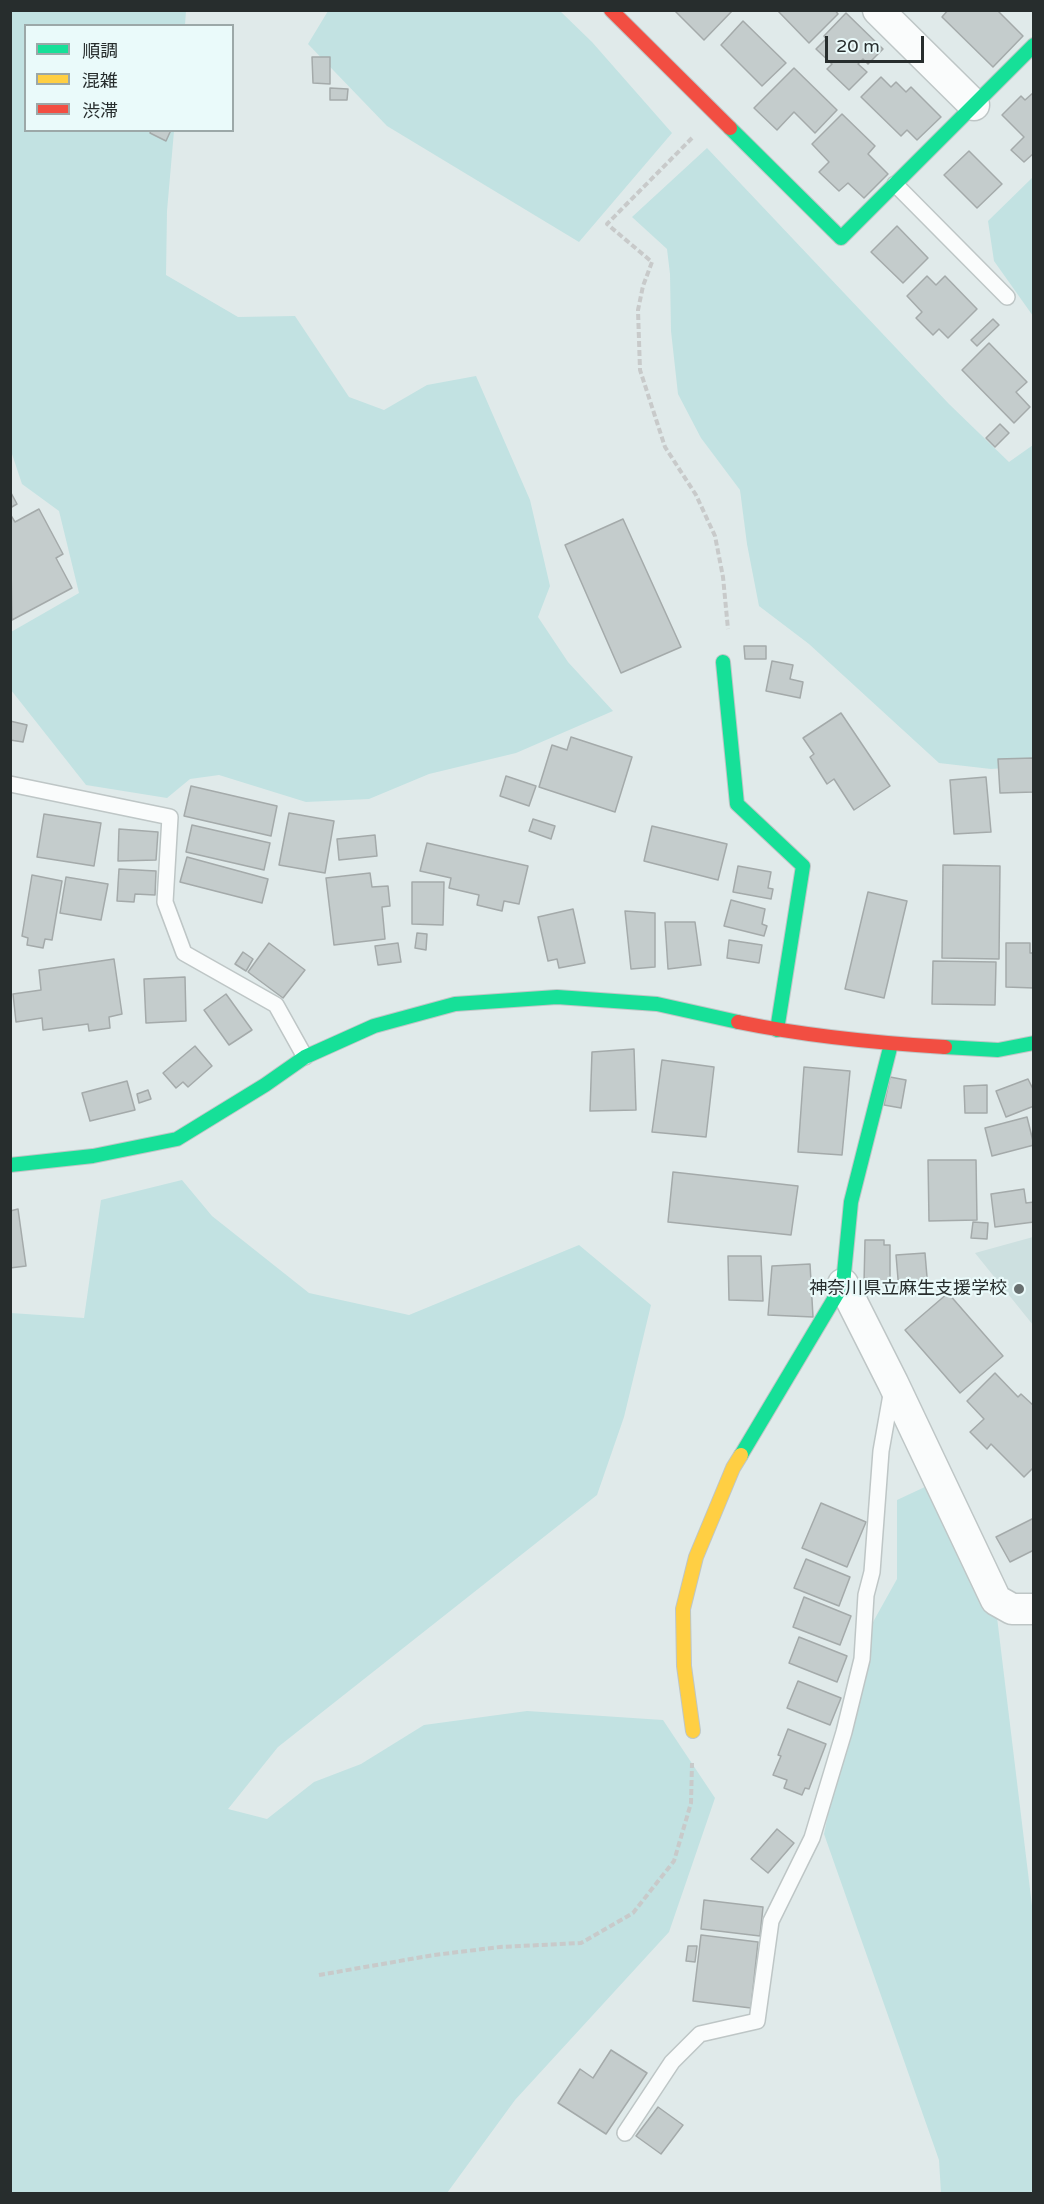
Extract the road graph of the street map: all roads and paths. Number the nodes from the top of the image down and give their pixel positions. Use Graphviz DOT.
graph roads {
  1 [pos="612,10"];
  2 [pos="878,10"];
  3 [pos="1034,45"];
  4 [pos="974,105"];
  5 [pos="687,129"];
  6 [pos="895,184"];
  7 [pos="1007,297"];
  8 [pos="723,662"];
  9 [pos="10,784"];
  10 [pos="777,1030"];
  11 [pos="1034,1043"];
  12 [pos="891,1044"];
  13 [pos="305,1057"];
  14 [pos="10,1165"];
  15 [pos="843,1284"];
  16 [pos="893,1383"];
  17 [pos="1034,1609"];
  18 [pos="693,1731"];
  19 [pos="319,1975"];
  20 [pos="625,2133"];
  1 -- 6 [label="street"];
  2 -- 4 [label="street"];
  3 -- 4 [label="street"];
  4 -- 6 [label="street"];
  5 -- 8 [label="path"];
  6 -- 7 [label="lane"];
  8 -- 10 [label="street"];
  9 -- 13 [label="lane"];
  10 -- 12 [label="street"];
  10 -- 13 [label="street"];
  11 -- 12 [label="street"];
  12 -- 15 [label="street"];
  13 -- 14 [label="street"];
  15 -- 16 [label="street"];
  15 -- 18 [label="street"];
  16 -- 17 [label="street"];
  16 -- 20 [label="lane"];
  18 -- 19 [label="path"];
}
